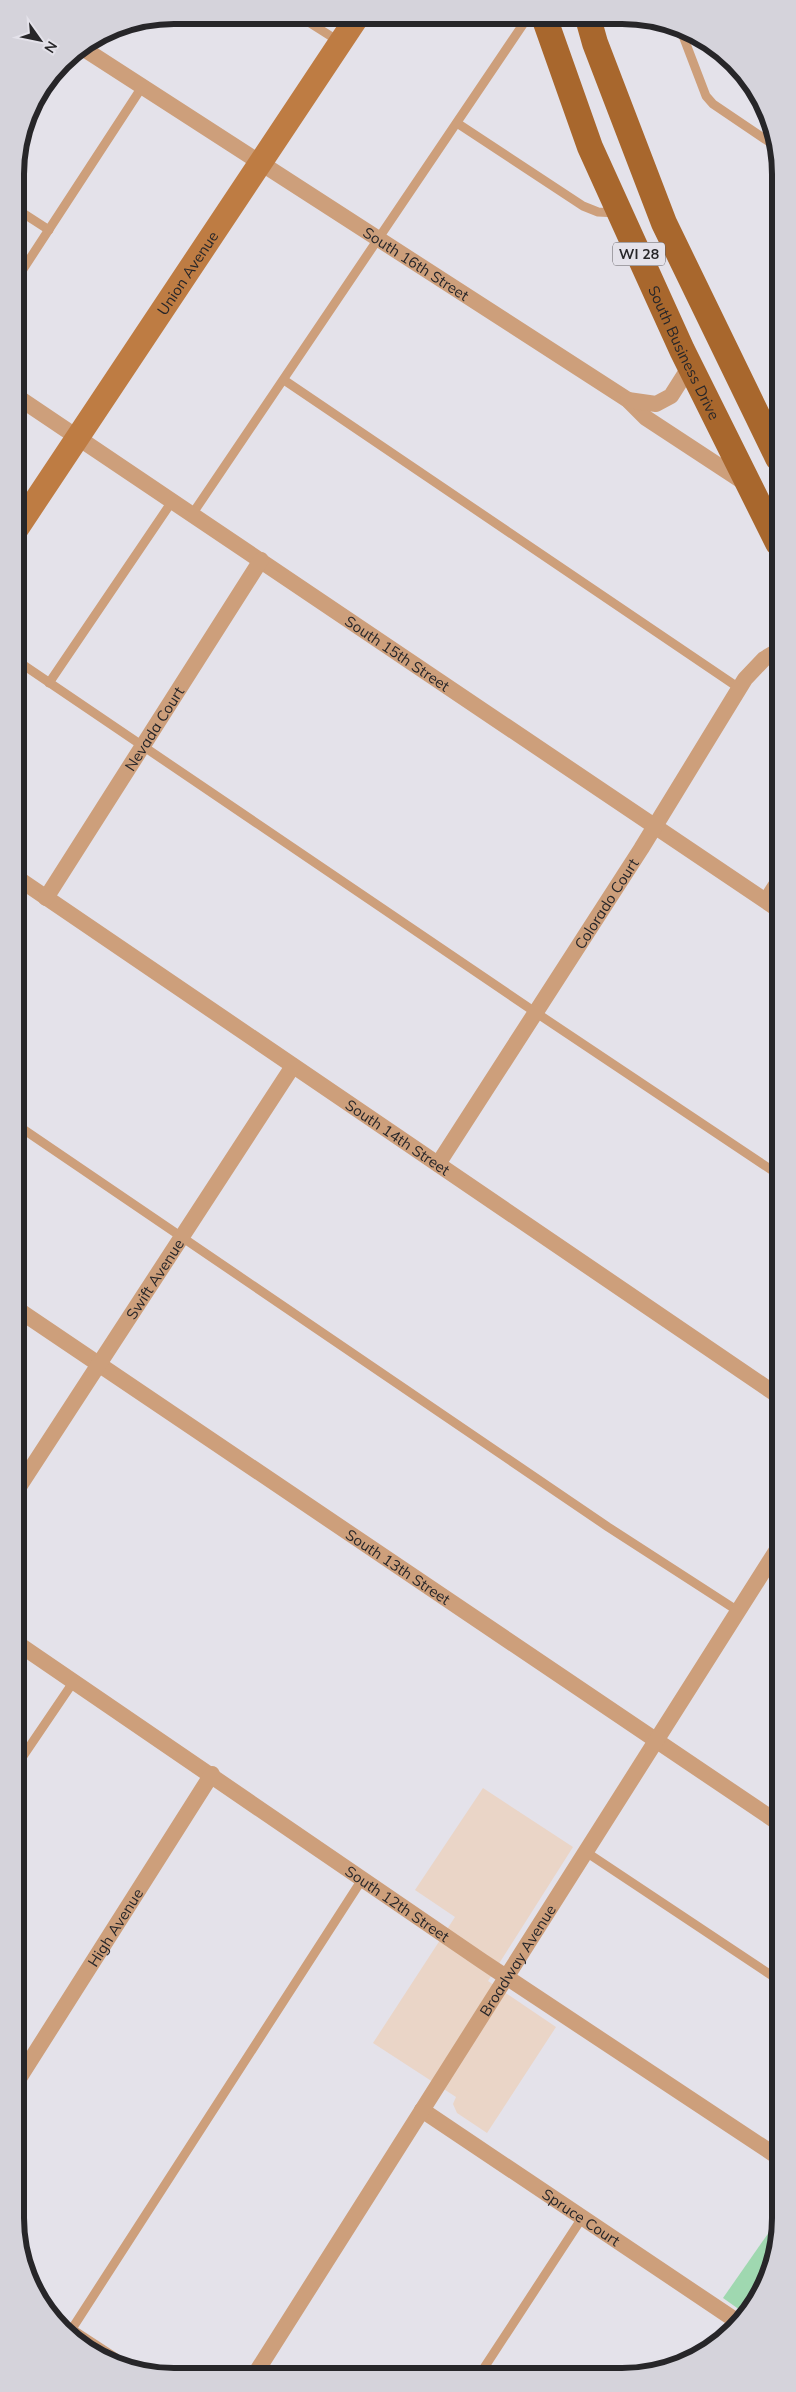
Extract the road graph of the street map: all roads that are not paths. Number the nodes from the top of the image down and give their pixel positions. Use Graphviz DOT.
graph roads {
  1 [pos="312,24"];
  2 [pos="352,24"];
  3 [pos="523,24"];
  4 [pos="546,24"];
  5 [pos="590,24"];
  6 [pos="683,37"];
  7 [pos="340,42"];
  8 [pos="87,51"];
  9 [pos="142,87"];
  10 [pos="456,123"];
  11 [pos="768,142"];
  12 [pos="261,163"];
  13 [pos="620,213"];
  14 [pos="24,214"];
  15 [pos="49,230"];
  16 [pos="377,238"];
  17 [pos="24,268"];
  18 [pos="690,366"];
  19 [pos="284,380"];
  20 [pos="628,400"];
  21 [pos="24,401"];
  22 [pos="79,436"];
  23 [pos="772,446"];
  24 [pos="747,484"];
  25 [pos="173,500"];
  26 [pos="193,513"];
  27 [pos="24,518"];
  28 [pos="772,532"];
  29 [pos="261,560"];
  30 [pos="772,654"];
  31 [pos="24,665"];
  32 [pos="50,683"];
  33 [pos="739,688"];
  34 [pos="143,747"];
  35 [pos="655,825"];
  36 [pos="24,883"];
  37 [pos="772,885"];
  38 [pos="46,898"];
  39 [pos="763,899"];
  40 [pos="772,905"];
  41 [pos="535,1012"];
  42 [pos="293,1066"];
  43 [pos="24,1130"];
  44 [pos="438,1164"];
  45 [pos="772,1170"];
  46 [pos="182,1236"];
  47 [pos="24,1315"];
  48 [pos="98,1364"];
  49 [pos="772,1392"];
  50 [pos="24,1479"];
  51 [pos="772,1558"];
  52 [pos="738,1611"];
  53 [pos="24,1648"];
  54 [pos="74,1681"];
  55 [pos="656,1741"];
  56 [pos="24,1756"];
  57 [pos="212,1774"];
  58 [pos="772,1819"];
  59 [pos="586,1852"];
  60 [pos="363,1878"];
  61 [pos="772,1976"];
  62 [pos="507,1977"];
  63 [pos="24,2071"];
  64 [pos="422,2110"];
  65 [pos="772,2153"];
  66 [pos="582,2218"];
  67 [pos="733,2319"];
  68 [pos="73,2328"];
  69 [pos="260,2368"];
  70 [pos="484,2368"];
  1 -- 7 [label="lane"];
  2 -- 7 [label="street, Union Avenue"];
  3 -- 10 [label="lane"];
  4 -- 13 [label="main road, South Business Drive / WI 28"];
  5 -- 23 [label="main road, WI 28"];
  6 -- 11 [label="lane"];
  7 -- 12 [label="street, Union Avenue"];
  8 -- 9 [label="street, South 16th Street"];
  9 -- 12 [label="street, South 16th Street"];
  9 -- 15 [label="lane"];
  10 -- 13 [label="lane"];
  10 -- 16 [label="lane"];
  12 -- 16 [label="street, South 16th Street"];
  12 -- 22 [label="street, Union Avenue"];
  13 -- 18 [label="main road, South Business Drive / WI 28"];
  14 -- 15 [label="lane"];
  15 -- 17 [label="lane"];
  16 -- 19 [label="lane"];
  16 -- 20 [label="street, South 16th Street"];
  18 -- 20 [label="street"];
  18 -- 24 [label="main road, South Business Drive / WI 28"];
  19 -- 26 [label="lane"];
  19 -- 33 [label="lane"];
  20 -- 24 [label="street, South 16th Street"];
  21 -- 22 [label="street, South 15th Street"];
  22 -- 25 [label="street, South 15th Street"];
  22 -- 27 [label="street, Union Avenue"];
  24 -- 28 [label="main road, South Business Drive / WI 28"];
  25 -- 26 [label="street, South 15th Street"];
  25 -- 32 [label="lane"];
  26 -- 29 [label="street, South 15th Street"];
  29 -- 34 [label="street, Nevada Court"];
  29 -- 35 [label="street, South 15th Street"];
  30 -- 33 [label="street, Colorado Court"];
  31 -- 32 [label="lane"];
  32 -- 34 [label="lane"];
  33 -- 35 [label="street, Colorado Court"];
  34 -- 38 [label="street, Nevada Court"];
  34 -- 41 [label="lane"];
  35 -- 39 [label="street, South 15th Street"];
  35 -- 41 [label="street, Colorado Court"];
  36 -- 38 [label="street, South 14th Street"];
  37 -- 39 [label="lane"];
  38 -- 42 [label="street, South 14th Street"];
  39 -- 40 [label="street, South 15th Street"];
  41 -- 44 [label="street, Colorado Court"];
  41 -- 45 [label="lane"];
  42 -- 44 [label="street, South 14th Street"];
  42 -- 46 [label="street, Swift Avenue"];
  43 -- 46 [label="lane"];
  44 -- 49 [label="street, South 14th Street"];
  46 -- 48 [label="street, Swift Avenue"];
  46 -- 52 [label="lane"];
  47 -- 48 [label="street, South 13th Street"];
  48 -- 50 [label="street, Swift Avenue"];
  48 -- 55 [label="street, South 13th Street"];
  51 -- 52 [label="street, Broadway Avenue"];
  52 -- 55 [label="street, Broadway Avenue"];
  53 -- 54 [label="street, South 12th Street"];
  54 -- 56 [label="lane"];
  54 -- 57 [label="street, South 12th Street"];
  55 -- 58 [label="street, South 13th Street"];
  55 -- 59 [label="street, Broadway Avenue"];
  57 -- 60 [label="street, South 12th Street"];
  57 -- 63 [label="street, High Avenue"];
  59 -- 61 [label="lane"];
  59 -- 62 [label="street, Broadway Avenue"];
  60 -- 62 [label="street, South 12th Street"];
  60 -- 68 [label="lane"];
  62 -- 64 [label="street, Broadway Avenue"];
  62 -- 65 [label="street, South 12th Street"];
  64 -- 66 [label="street, Spruce Court"];
  64 -- 69 [label="street, Broadway Avenue"];
  66 -- 67 [label="street, Spruce Court"];
  66 -- 70 [label="lane"];
}
